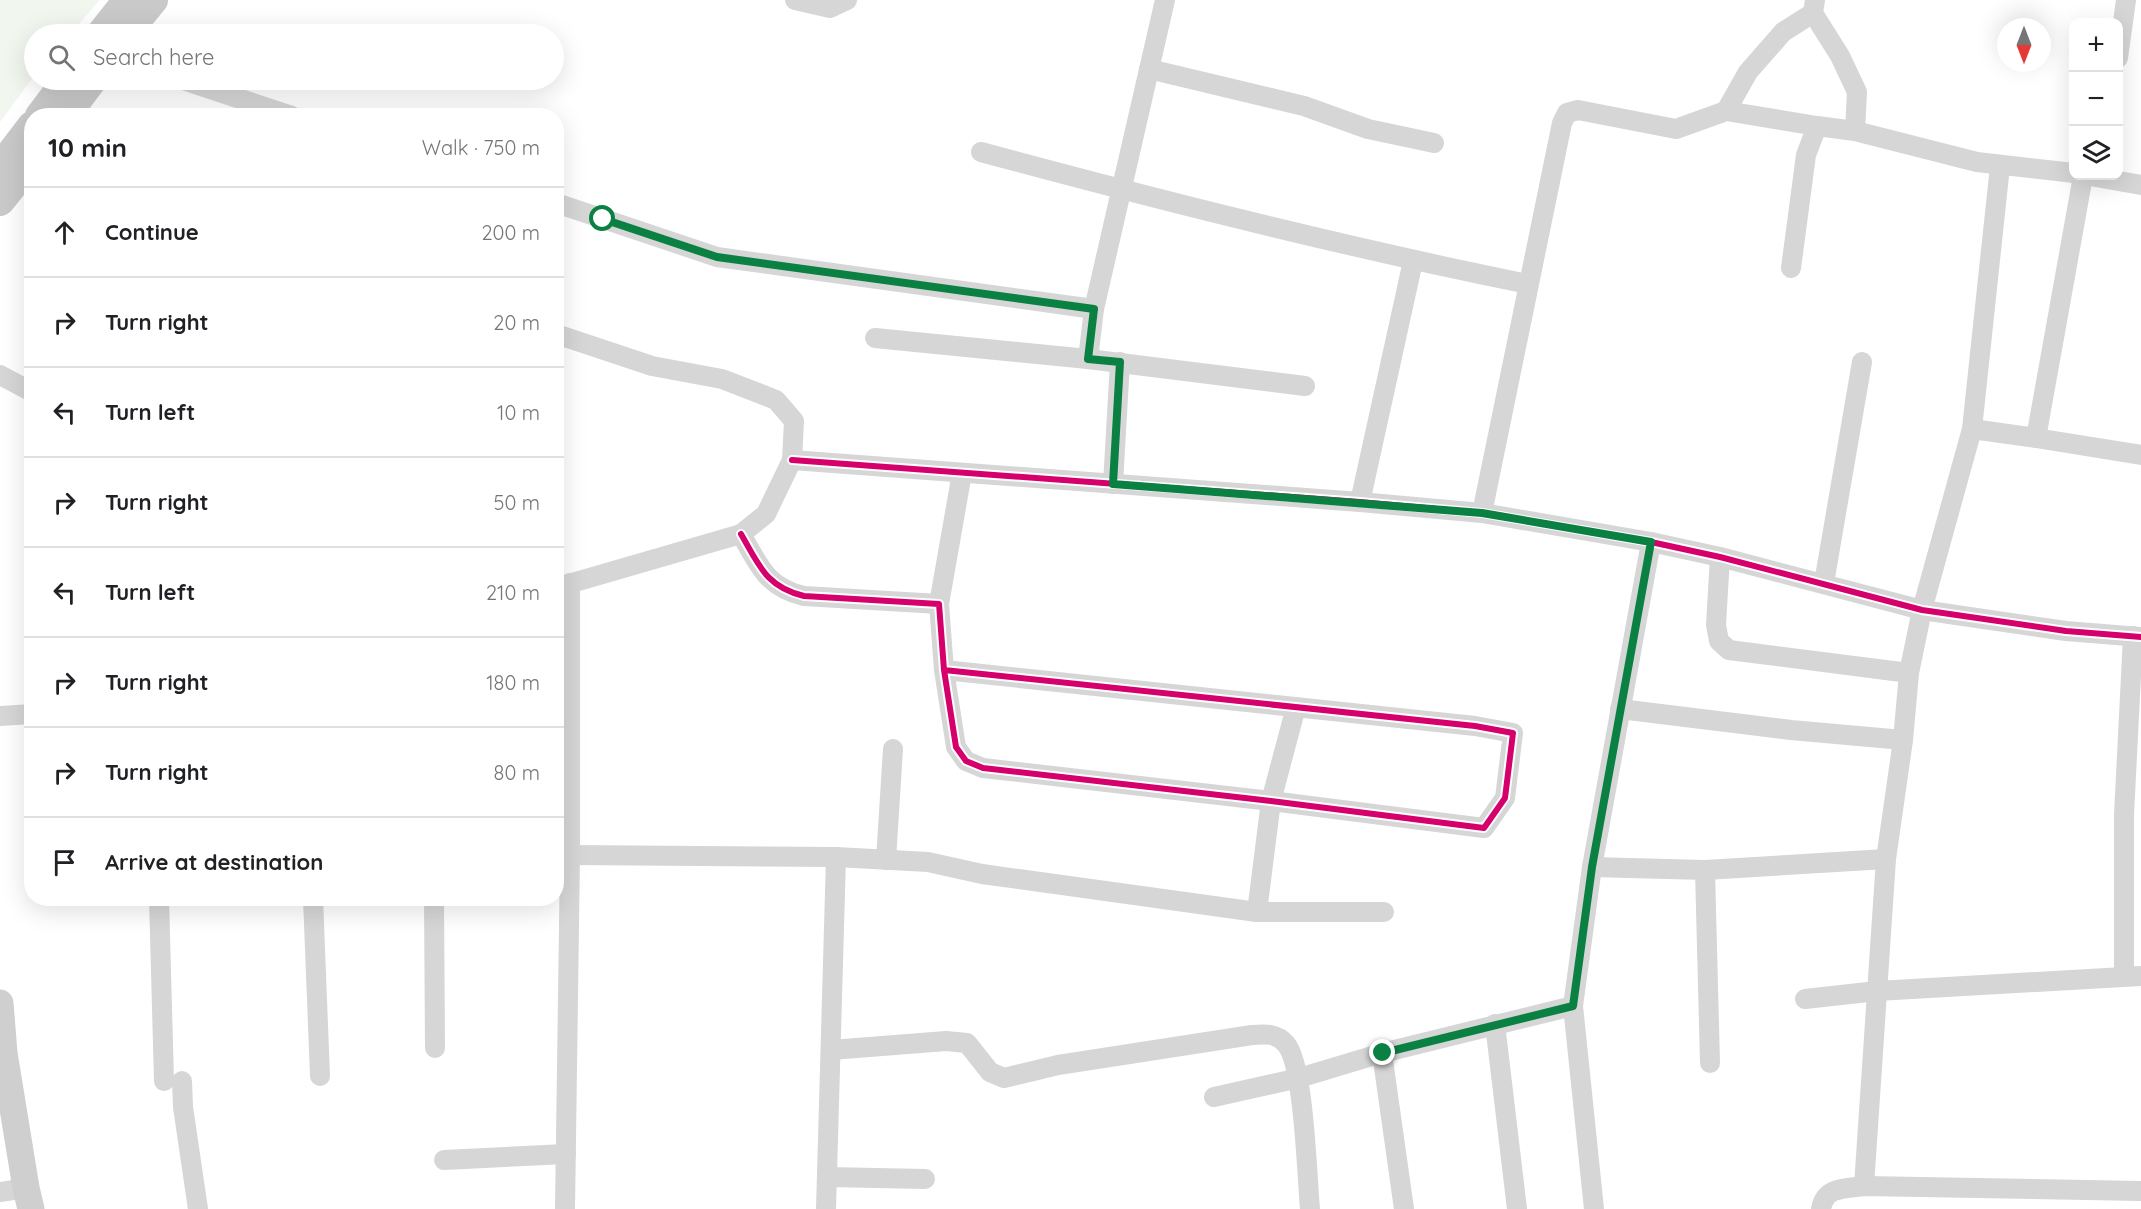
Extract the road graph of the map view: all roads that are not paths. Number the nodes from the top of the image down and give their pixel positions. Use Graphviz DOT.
graph roads {
  1 [pos="128,0"];
  2 [pos="153,0"];
  3 [pos="795,0"];
  4 [pos="847,0"];
  5 [pos="1165,0"];
  6 [pos="2126,0"];
  7 [pos="1814,7"];
  8 [pos="2123,22"];
  9 [pos="109,24"];
  10 [pos="133,24"];
  11 [pos="1149,69"];
  12 [pos="60,90"];
  13 [pos="84,90"];
  14 [pos="213,90"];
  15 [pos="46,108"];
  16 [pos="71,108"];
  17 [pos="268,108"];
  18 [pos="1726,111"];
  19 [pos="1817,126"];
  20 [pos="1855,131"];
  21 [pos="1434,142"];
  22 [pos="981,152"];
  23 [pos="23,165"];
  24 [pos="2000,165"];
  25 [pos="2069,173"];
  26 [pos="2082,180"];
  27 [pos="2113,180"];
  28 [pos="2141,185"];
  29 [pos="1121,190"];
  30 [pos="0,201"];
  31 [pos="564,206"];
  32 [pos="1413,261"];
  33 [pos="1791,268"];
  34 [pos="1528,284"];
  35 [pos="1094,309"];
  36 [pos="564,337"];
  37 [pos="875,338"];
  38 [pos="1088,359"];
  39 [pos="1120,362"];
  40 [pos="1862,362"];
  41 [pos="0,375"];
  42 [pos="1305,386"];
  43 [pos="24,388"];
  44 [pos="1972,429"];
  45 [pos="2036,438"];
  46 [pos="2141,455"];
  47 [pos="792,460"];
  48 [pos="962,473"];
  49 [pos="1113,484"];
  50 [pos="1360,502"];
  51 [pos="1482,513"];
  52 [pos="741,534"];
  53 [pos="1651,542"];
  54 [pos="1720,556"];
  55 [pos="1824,583"];
  56 [pos="564,586"];
  57 [pos="939,604"];
  58 [pos="1922,610"];
  59 [pos="564,624"];
  60 [pos="2137,636"];
  61 [pos="944,670"];
  62 [pos="1909,673"];
  63 [pos="1296,707"];
  64 [pos="1620,709"];
  65 [pos="24,714"];
  66 [pos="0,716"];
  67 [pos="1903,740"];
  68 [pos="893,750"];
  69 [pos="1271,801"];
  70 [pos="570,855"];
  71 [pos="837,857"];
  72 [pos="1886,859"];
  73 [pos="886,860"];
  74 [pos="1592,867"];
  75 [pos="1705,870"];
  76 [pos="160,906"];
  77 [pos="313,906"];
  78 [pos="434,906"];
  79 [pos="1257,912"];
  80 [pos="1384,912"];
  81 [pos="2132,976"];
  82 [pos="1877,991"];
  83 [pos="1805,999"];
  84 [pos="0,1003"];
  85 [pos="1573,1006"];
  86 [pos="1495,1024"];
  87 [pos="435,1048"];
  88 [pos="831,1050"];
  89 [pos="1383,1053"];
  90 [pos="1710,1063"];
  91 [pos="321,1076"];
  92 [pos="1299,1078"];
  93 [pos="1214,1096"];
  94 [pos="566,1154"];
  95 [pos="444,1160"];
  96 [pos="827,1177"];
  97 [pos="925,1179"];
  98 [pos="1864,1186"];
  99 [pos="2141,1191"];
  100 [pos="19,1196"];
  101 [pos="198,1209"];
  102 [pos="565,1209"];
  103 [pos="826,1209"];
  104 [pos="1310,1209"];
  105 [pos="1404,1209"];
  106 [pos="1517,1209"];
  107 [pos="1594,1209"];
  108 [pos="1821,1209"];
  1 -- 9 [label="main road"];
  2 -- 10 [label="main road"];
  3 -- 4 [label="street"];
  5 -- 11 [label="street"];
  6 -- 8 [label="street"];
  7 -- 18 [label="street"];
  7 -- 20 [label="street"];
  11 -- 21 [label="street"];
  11 -- 29 [label="street"];
  12 -- 15 [label="main road"];
  13 -- 16 [label="main road"];
  14 -- 17 [label="street"];
  18 -- 19 [label="street"];
  18 -- 34 [label="street"];
  19 -- 20 [label="street"];
  19 -- 33 [label="street"];
  20 -- 24 [label="street"];
  22 -- 29 [label="street"];
  23 -- 30 [label="main road"];
  24 -- 25 [label="street"];
  24 -- 44 [label="street"];
  26 -- 45 [label="street"];
  27 -- 28 [label="street"];
  29 -- 32 [label="street"];
  29 -- 35 [label="street"];
  31 -- 35 [label="street"];
  32 -- 34 [label="street"];
  32 -- 50 [label="street"];
  34 -- 51 [label="street"];
  35 -- 38 [label="street"];
  36 -- 47 [label="street"];
  37 -- 38 [label="street"];
  38 -- 39 [label="street"];
  39 -- 42 [label="street"];
  39 -- 49 [label="street"];
  40 -- 55 [label="street"];
  41 -- 43 [label="street"];
  44 -- 45 [label="street"];
  44 -- 58 [label="street"];
  45 -- 46 [label="street"];
  47 -- 48 [label="street"];
  47 -- 52 [label="street"];
  48 -- 49 [label="street"];
  48 -- 57 [label="street"];
  49 -- 50 [label="street"];
  50 -- 51 [label="street"];
  51 -- 53 [label="street"];
  52 -- 56 [label="street"];
  52 -- 57 [label="street"];
  53 -- 54 [label="street"];
  53 -- 64 [label="street"];
  54 -- 55 [label="street"];
  54 -- 62 [label="street"];
  55 -- 58 [label="street"];
  57 -- 61 [label="street"];
  58 -- 60 [label="street"];
  58 -- 62 [label="street"];
  59 -- 70 [label="street"];
  60 -- 81 [label="street"];
  61 -- 63 [label="street"];
  61 -- 69 [label="street"];
  62 -- 67 [label="street"];
  63 -- 69 [label="street"];
  63 -- 69 [label="street"];
  64 -- 67 [label="street"];
  64 -- 74 [label="street"];
  65 -- 66 [label="street"];
  67 -- 72 [label="street"];
  68 -- 73 [label="street"];
  69 -- 79 [label="street"];
  70 -- 71 [label="street"];
  70 -- 94 [label="street"];
  71 -- 73 [label="street"];
  71 -- 88 [label="street"];
  72 -- 75 [label="street"];
  72 -- 82 [label="street"];
  73 -- 79 [label="street"];
  74 -- 75 [label="street"];
  74 -- 85 [label="street"];
  75 -- 90 [label="street"];
  76 -- 101 [label="street"];
  77 -- 91 [label="street"];
  78 -- 87 [label="street"];
  79 -- 80 [label="street"];
  81 -- 82 [label="street"];
  82 -- 83 [label="street"];
  82 -- 98 [label="street"];
  84 -- 100 [label="street"];
  85 -- 86 [label="street"];
  85 -- 107 [label="street"];
  86 -- 89 [label="street"];
  86 -- 106 [label="street"];
  88 -- 92 [label="street"];
  88 -- 96 [label="street"];
  89 -- 92 [label="street"];
  89 -- 105 [label="street"];
  92 -- 93 [label="street"];
  92 -- 104 [label="street"];
  94 -- 95 [label="street"];
  94 -- 102 [label="street"];
  96 -- 97 [label="street"];
  96 -- 103 [label="street"];
  98 -- 99 [label="street"];
  98 -- 108 [label="street"];
}
